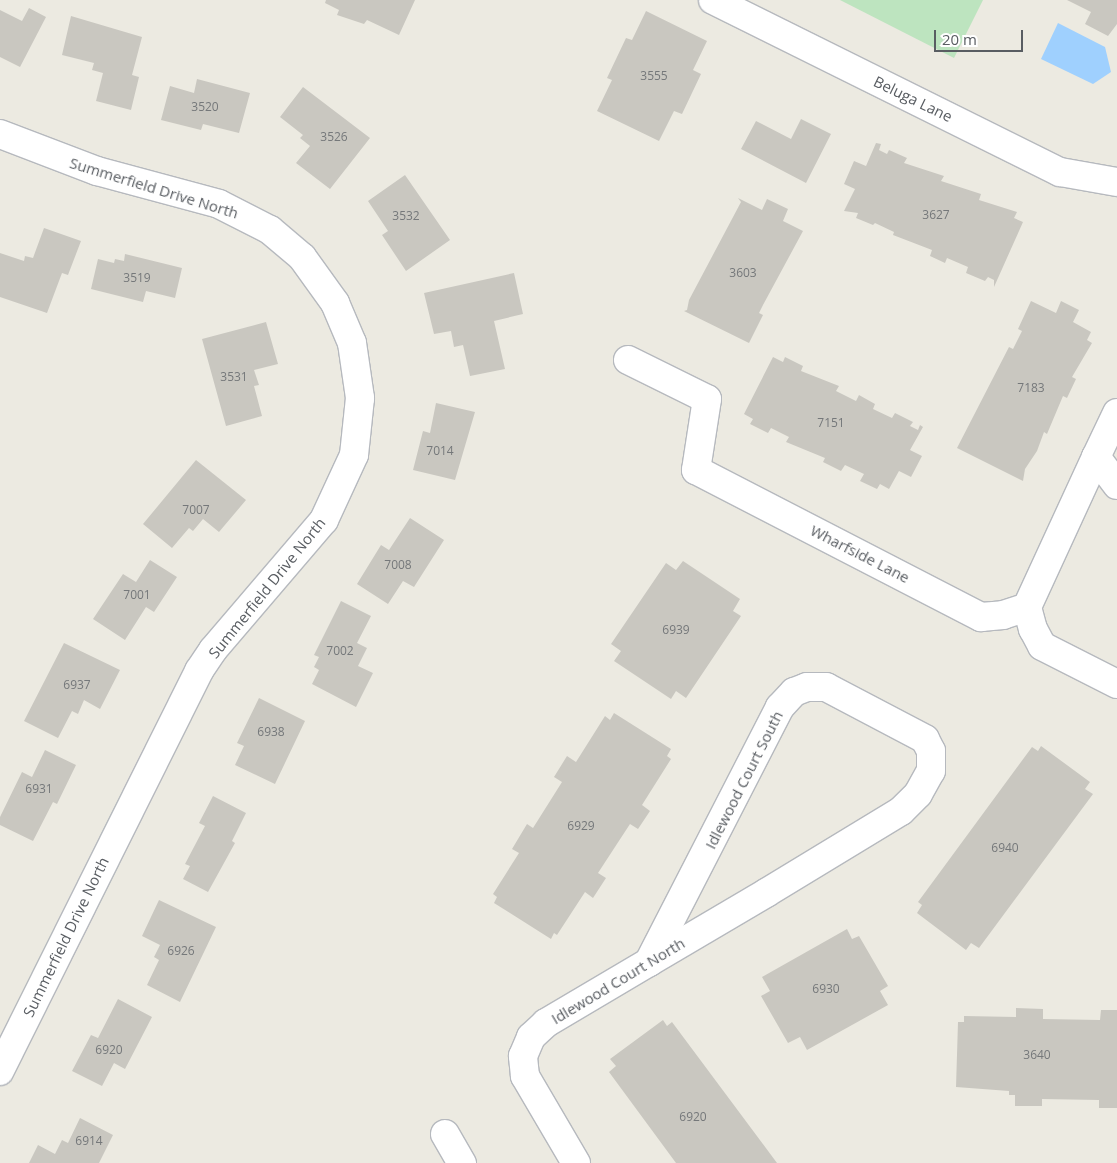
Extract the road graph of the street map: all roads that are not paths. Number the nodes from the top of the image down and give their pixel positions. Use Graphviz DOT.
graph roads {
  1 [pos="713,0"];
  2 [pos="0,134"];
  3 [pos="1117,182"];
  4 [pos="628,360"];
  5 [pos="1117,413"];
  6 [pos="1096,458"];
  7 [pos="1117,485"];
  8 [pos="1027,607"];
  9 [pos="1117,684"];
  10 [pos="830,854"];
  11 [pos="650,962"];
  12 [pos="0,1071"];
  13 [pos="445,1134"];
  14 [pos="462,1163"];
  15 [pos="576,1163"];
  1 -- 3 [label="street, Beluga Lane"];
  2 -- 12 [label="street, Summerfield Drive North"];
  4 -- 8 [label="street, Wharfside Lane"];
  5 -- 6 [label="street"];
  6 -- 7 [label="street"];
  6 -- 8 [label="street"];
  8 -- 9 [label="street"];
  10 -- 11 [label="street, Idlewood Court North"];
  10 -- 11 [label="street, Idlewood Court South"];
  11 -- 15 [label="street, Idlewood Court North"];
  13 -- 14 [label="street"];
}
